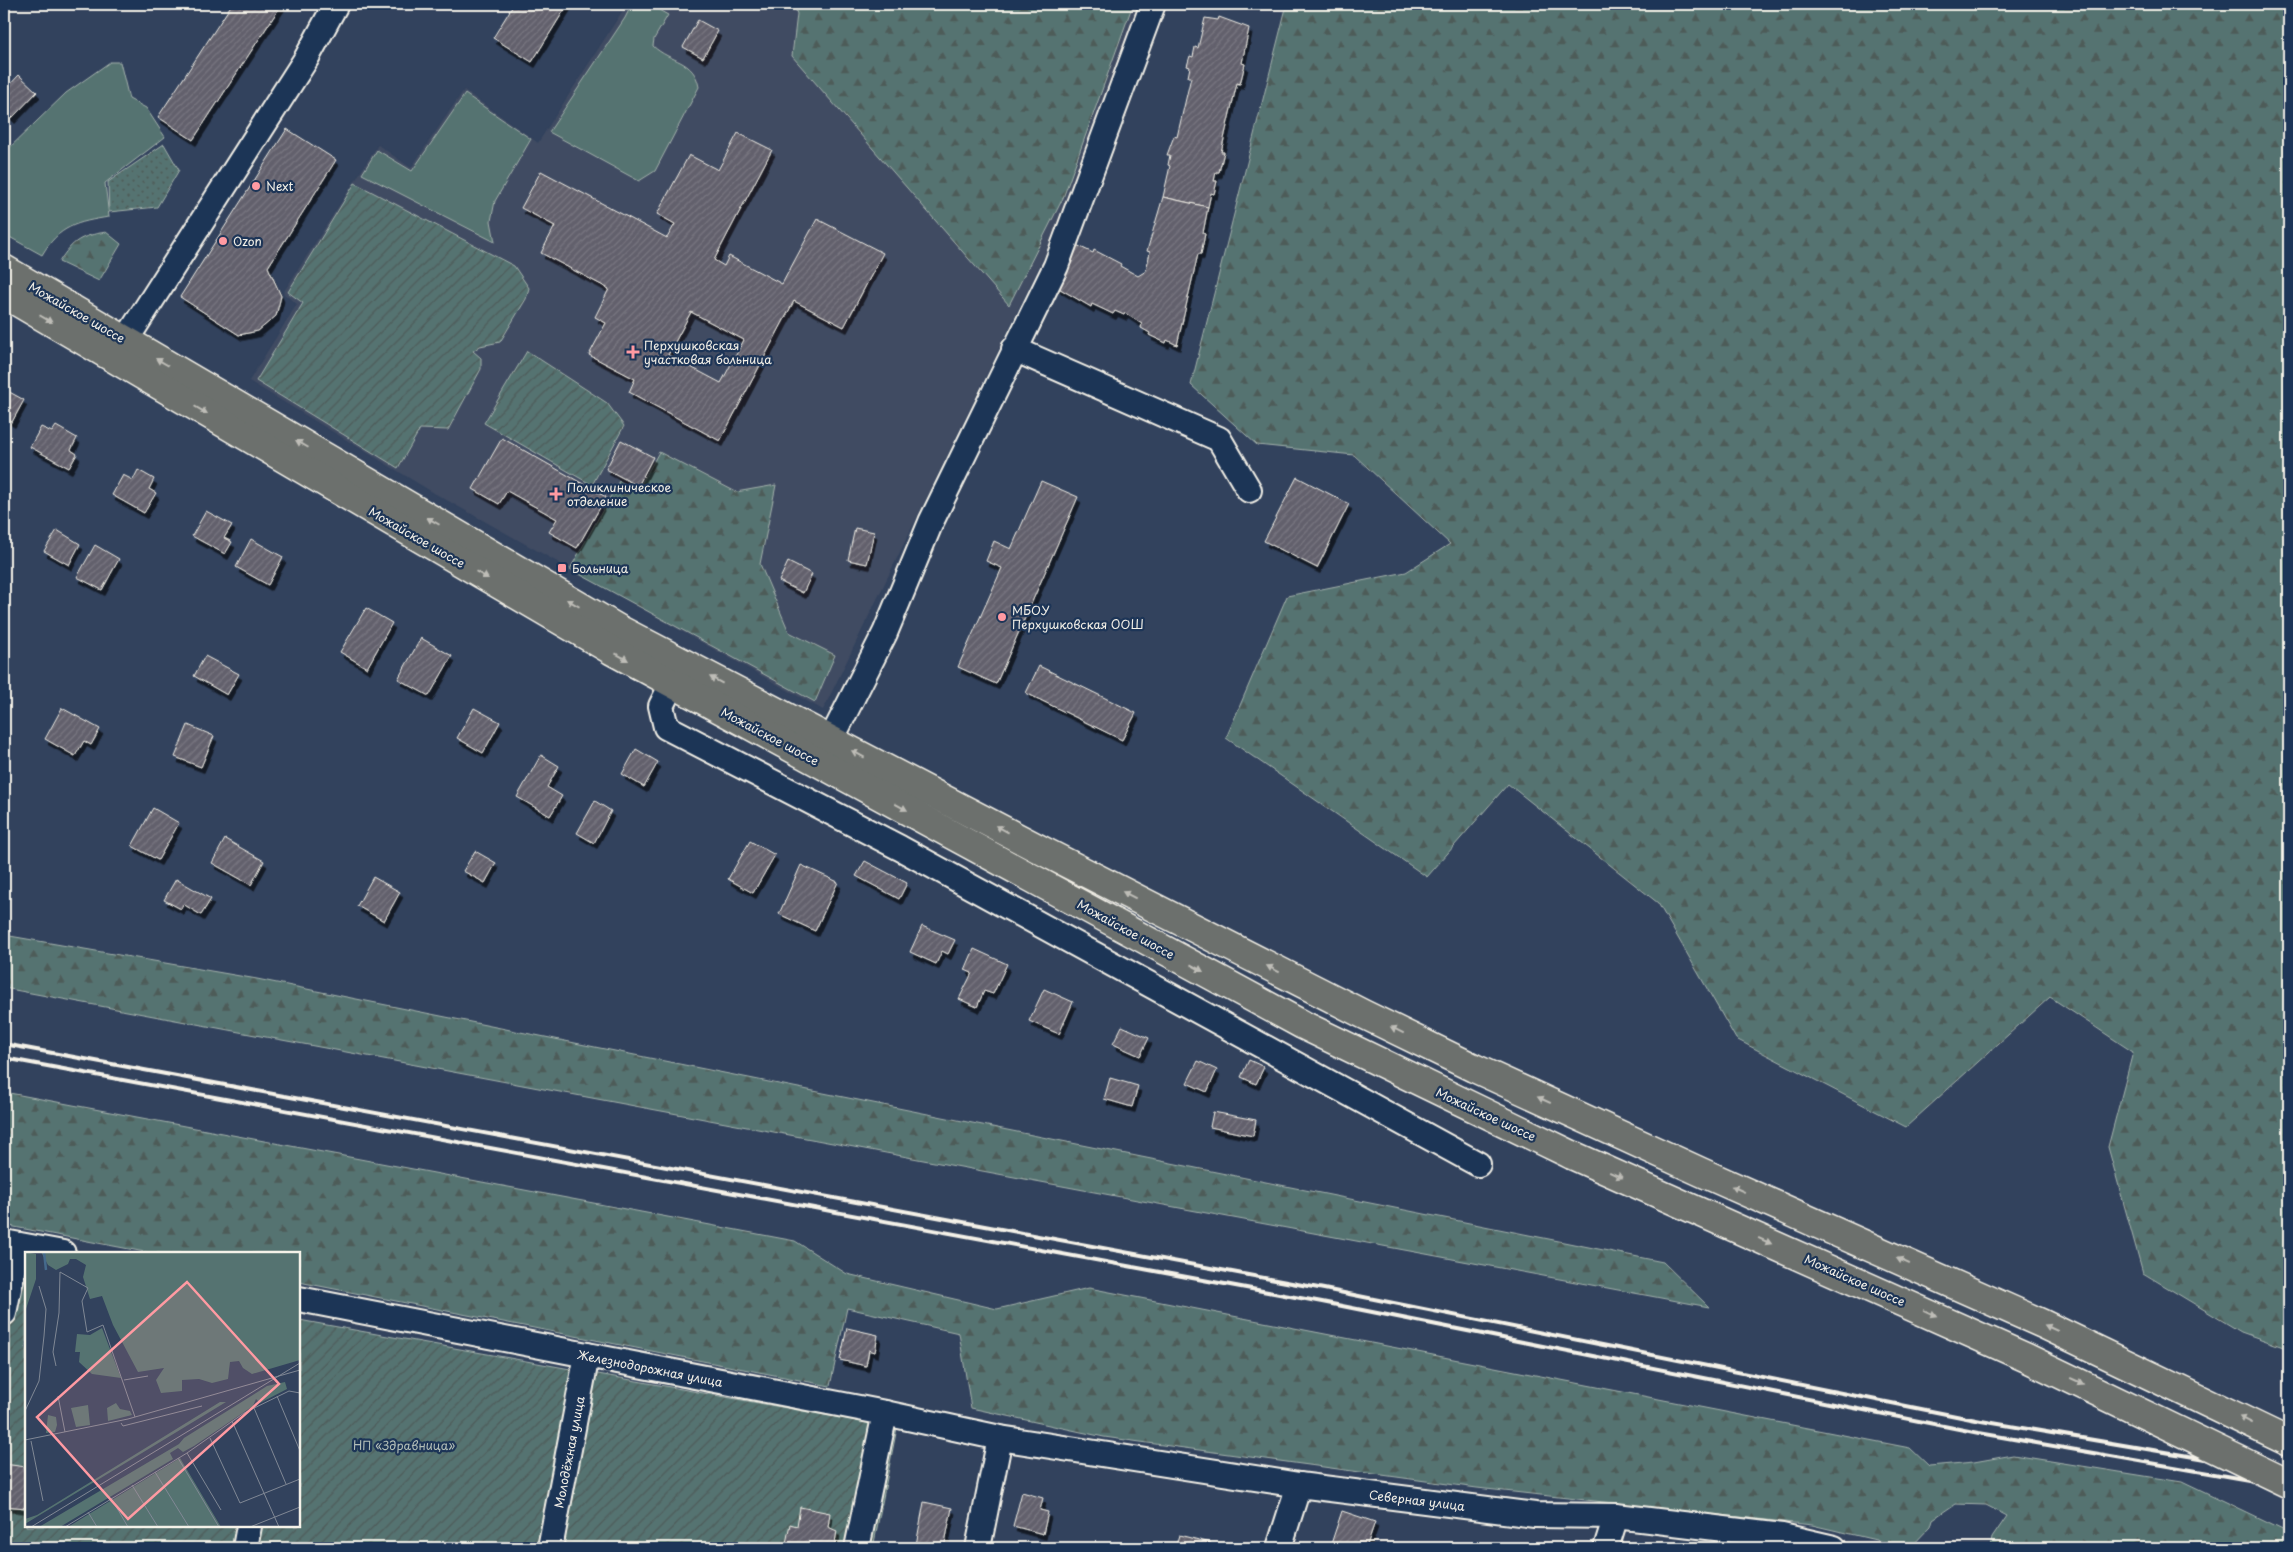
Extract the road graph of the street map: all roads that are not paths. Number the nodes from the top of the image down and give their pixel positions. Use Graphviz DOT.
graph roads {
  1 [pos="336,4"];
  2 [pos="1153,4"];
  3 [pos="4,269"];
  4 [pos="4,294"];
  5 [pos="126,340"];
  6 [pos="1014,349"];
  7 [pos="1249,490"];
  8 [pos="672,684"];
  9 [pos="831,740"];
  10 [pos="1478,1164"];
  11 [pos="11,1243"];
  12 [pos="58,1252"];
  13 [pos="300,1299"];
  14 [pos="4,1313"];
  15 [pos="587,1355"];
  16 [pos="884,1413"];
  17 [pos="1000,1438"];
  18 [pos="2289,1442"];
  19 [pos="2289,1484"];
  20 [pos="1299,1485"];
  21 [pos="1616,1516"];
  22 [pos="249,1527"];
  23 [pos="245,1548"];
  24 [pos="550,1548"];
  25 [pos="857,1548"];
  26 [pos="978,1548"];
  27 [pos="1279,1548"];
  28 [pos="1606,1548"];
  29 [pos="1834,1548"];
  1 -- 5 [label="street"];
  2 -- 6 [label="street"];
  3 -- 5 [label="main road, Можайское шоссе"];
  4 -- 8 [label="main road, Можайское шоссе, one-way"];
  9 -- 5 [label="main road, Можайское шоссе, one-way"];
  6 -- 7 [label="street"];
  6 -- 9 [label="street"];
  8 -- 10 [label="street"];
  8 -- 19 [label="main road, Можайское шоссе, one-way, bridge"];
  18 -- 9 [label="main road, Можайское шоссе, one-way"];
  11 -- 12 [label="street"];
  11 -- 14 [label="street"];
  13 -- 15 [label="street, Железнодорожная улица"];
  15 -- 16 [label="street, Железнодорожная улица"];
  15 -- 24 [label="street, Молодёжная улица"];
  16 -- 17 [label="street, Железнодорожная улица"];
  16 -- 25 [label="street"];
  17 -- 20 [label="street, Северная улица"];
  17 -- 26 [label="street"];
  20 -- 21 [label="street, Северная улица"];
  20 -- 27 [label="street"];
  21 -- 28 [label="street"];
  21 -- 29 [label="street, Северная улица"];
  22 -- 23 [label="street"];
}
